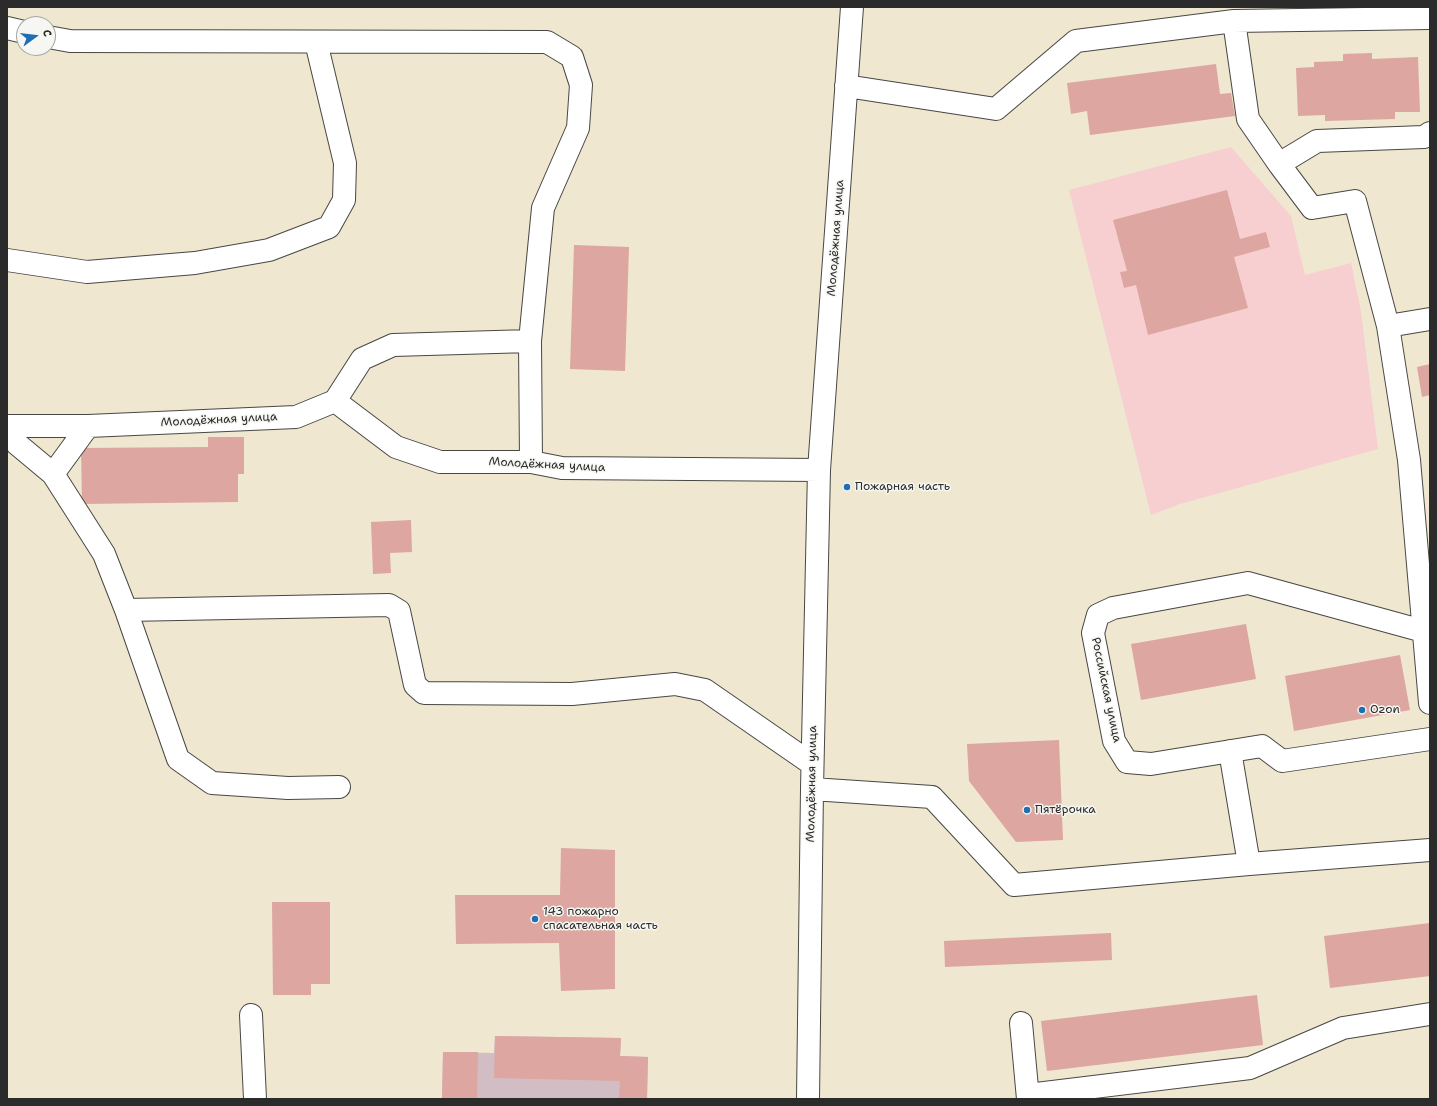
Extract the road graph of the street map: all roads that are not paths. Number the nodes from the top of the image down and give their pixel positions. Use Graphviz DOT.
graph roads {
  1 [pos="852,7"];
  2 [pos="1430,18"];
  3 [pos="1234,21"];
  4 [pos="56,38"];
  5 [pos="316,42"];
  6 [pos="846,86"];
  7 [pos="1430,133"];
  8 [pos="1279,164"];
  9 [pos="7,260"];
  10 [pos="1430,319"];
  11 [pos="1388,326"];
  12 [pos="530,341"];
  13 [pos="335,401"];
  14 [pos="7,426"];
  15 [pos="88,426"];
  16 [pos="7,430"];
  17 [pos="531,462"];
  18 [pos="819,470"];
  19 [pos="53,474"];
  20 [pos="126,610"];
  21 [pos="1423,631"];
  22 [pos="1428,659"];
  23 [pos="1430,703"];
  24 [pos="1430,739"];
  25 [pos="1230,751"];
  26 [pos="812,764"];
  27 [pos="339,787"];
  28 [pos="812,789"];
  29 [pos="1430,850"];
  30 [pos="1249,864"];
  31 [pos="1430,1014"];
  32 [pos="251,1015"];
  33 [pos="1021,1023"];
  34 [pos="1028,1097"];
  35 [pos="255,1099"];
  36 [pos="808,1099"];
  1 -- 6 [label="street, Молодёжная улица"];
  2 -- 3 [label="street"];
  3 -- 6 [label="street"];
  3 -- 8 [label="street"];
  4 -- 5 [label="street"];
  5 -- 9 [label="street"];
  5 -- 12 [label="street"];
  6 -- 18 [label="street, Молодёжная улица"];
  7 -- 8 [label="street"];
  8 -- 11 [label="street"];
  10 -- 11 [label="street"];
  11 -- 21 [label="street"];
  12 -- 13 [label="street"];
  12 -- 17 [label="street"];
  13 -- 15 [label="street, Молодёжная улица"];
  13 -- 17 [label="street, Молодёжная улица"];
  14 -- 15 [label="street, Молодёжная улица"];
  15 -- 19 [label="street"];
  16 -- 19 [label="street"];
  17 -- 18 [label="street, Молодёжная улица"];
  18 -- 26 [label="street, Молодёжная улица"];
  19 -- 20 [label="street"];
  20 -- 26 [label="street"];
  20 -- 27 [label="street"];
  21 -- 22 [label="street"];
  21 -- 25 [label="street, Российская улица"];
  22 -- 23 [label="street"];
  24 -- 25 [label="street, Российская улица"];
  25 -- 30 [label="street"];
  26 -- 28 [label="street, Молодёжная улица"];
  28 -- 30 [label="street"];
  28 -- 36 [label="street, Молодёжная улица"];
  29 -- 30 [label="street"];
  31 -- 34 [label="street"];
  32 -- 35 [label="street"];
  33 -- 34 [label="street"];
}
